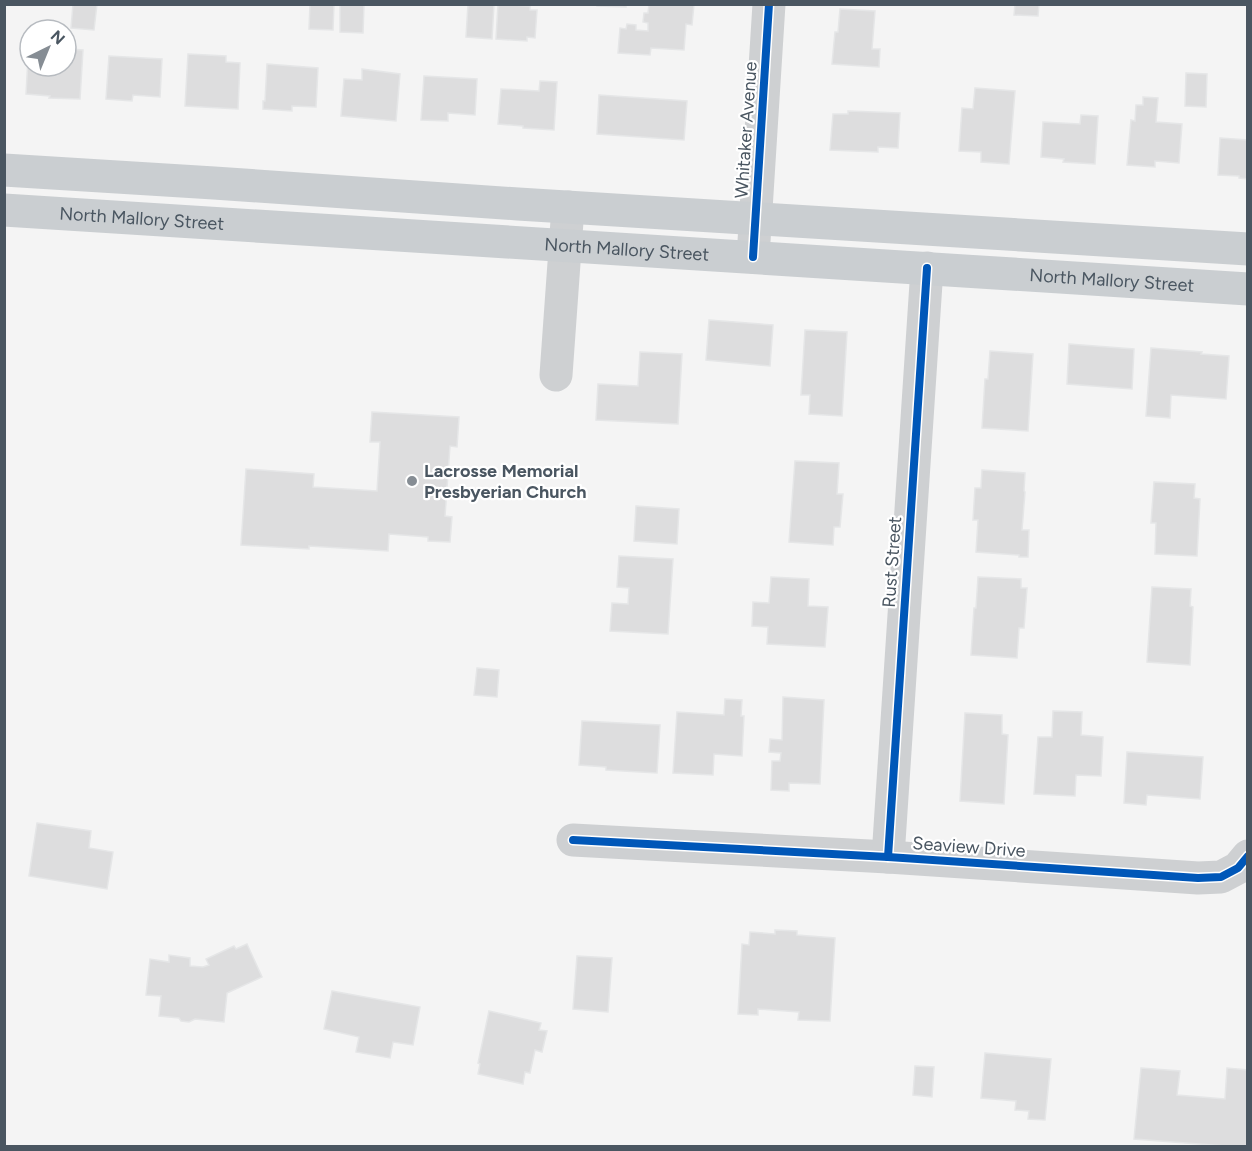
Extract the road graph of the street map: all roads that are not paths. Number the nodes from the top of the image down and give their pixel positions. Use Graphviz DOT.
graph roads {
  1 [pos="769,4"];
  2 [pos="4,170"];
  3 [pos="568,207"];
  4 [pos="4,210"];
  5 [pos="755,218"];
  6 [pos="565,245"];
  7 [pos="1248,249"];
  8 [pos="753,257"];
  9 [pos="927,268"];
  10 [pos="1248,289"];
  11 [pos="556,375"];
  12 [pos="573,840"];
  13 [pos="1248,856"];
  14 [pos="888,857"];
  1 -- 5 [label="street, Whitaker Avenue"];
  2 -- 3 [label="main road, North Mallory Street"];
  3 -- 5 [label="main road, North Mallory Street"];
  3 -- 6 [label="street"];
  4 -- 6 [label="main road, North Mallory Street"];
  5 -- 7 [label="main road, North Mallory Street"];
  5 -- 8 [label="street, Whitaker Avenue"];
  6 -- 8 [label="main road, North Mallory Street"];
  6 -- 11 [label="street"];
  8 -- 9 [label="main road, North Mallory Street"];
  9 -- 10 [label="main road, North Mallory Street"];
  9 -- 14 [label="street, Rust Street"];
  12 -- 14 [label="street, Seaview Drive"];
  13 -- 14 [label="street, Seaview Drive"];
}
